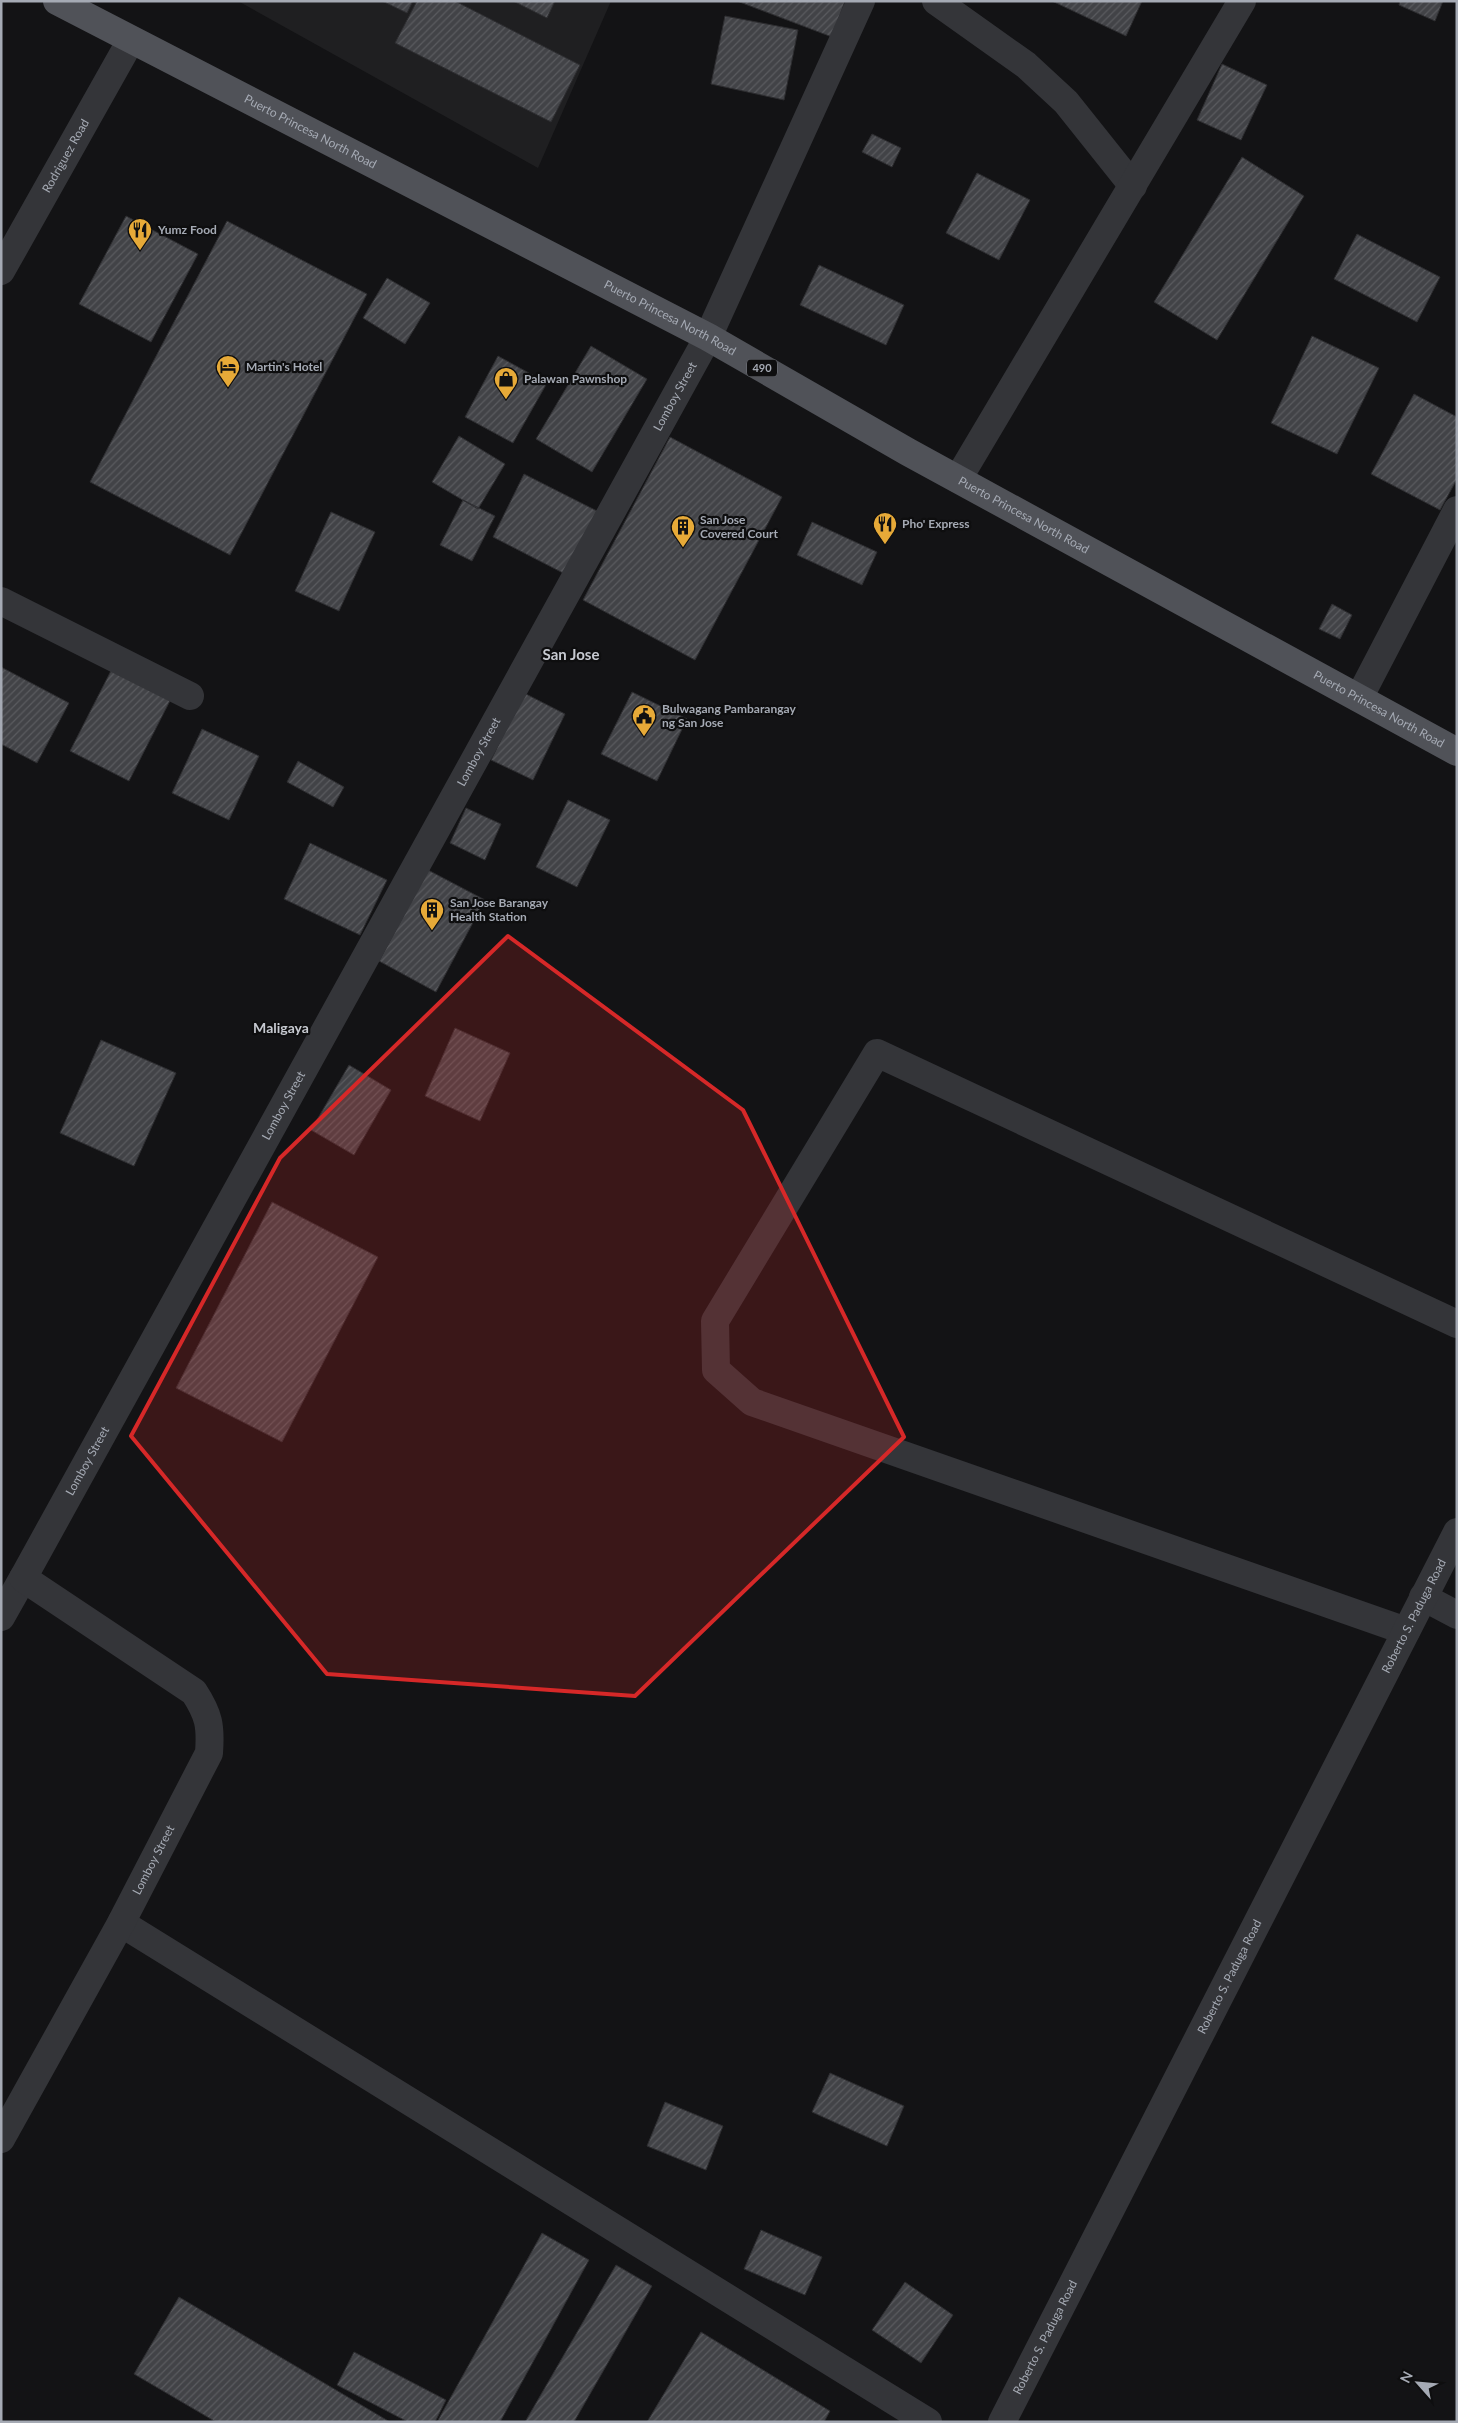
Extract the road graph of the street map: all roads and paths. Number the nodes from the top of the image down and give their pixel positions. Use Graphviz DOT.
graph roads {
  1 [pos="58,1"];
  2 [pos="861,1"];
  3 [pos="936,1"];
  4 [pos="1242,1"];
  5 [pos="131,40"];
  6 [pos="1133,186"];
  7 [pos="1,272"];
  8 [pos="708,337"];
  9 [pos="958,479"];
  10 [pos="1457,510"];
  11 [pos="1,601"];
  12 [pos="190,696"];
  13 [pos="1359,698"];
  14 [pos="1457,752"];
  15 [pos="1457,1324"];
  16 [pos="1457,1532"];
  17 [pos="23,1578"];
  18 [pos="1423,1597"];
  19 [pos="1457,1615"];
  20 [pos="1,1617"];
  21 [pos="1406,1631"];
  22 [pos="121,1923"];
  23 [pos="1,2140"];
  24 [pos="928,2422"];
  25 [pos="1002,2422"];
  1 -- 5 [label="main road, Puerto Princesa North Road / 490"];
  2 -- 8 [label="street, Lomboy Street"];
  3 -- 6 [label="street"];
  4 -- 6 [label="street"];
  5 -- 7 [label="street, Rodriguez Road"];
  5 -- 8 [label="main road, Puerto Princesa North Road / 490"];
  6 -- 9 [label="street"];
  8 -- 9 [label="main road, Puerto Princesa North Road / 490"];
  8 -- 17 [label="street, Lomboy Street"];
  9 -- 13 [label="main road, Puerto Princesa North Road / 490"];
  10 -- 13 [label="street"];
  11 -- 12 [label="street"];
  13 -- 14 [label="main road, Puerto Princesa North Road / 490"];
  15 -- 21 [label="street"];
  16 -- 18 [label="street, Roberto S. Paduga Road"];
  17 -- 20 [label="street"];
  17 -- 22 [label="street, Lomboy Street"];
  18 -- 19 [label="street"];
  18 -- 21 [label="street, Roberto S. Paduga Road"];
  21 -- 25 [label="street, Roberto S. Paduga Road"];
  22 -- 23 [label="street, Lomboy Street"];
  22 -- 24 [label="street"];
}
